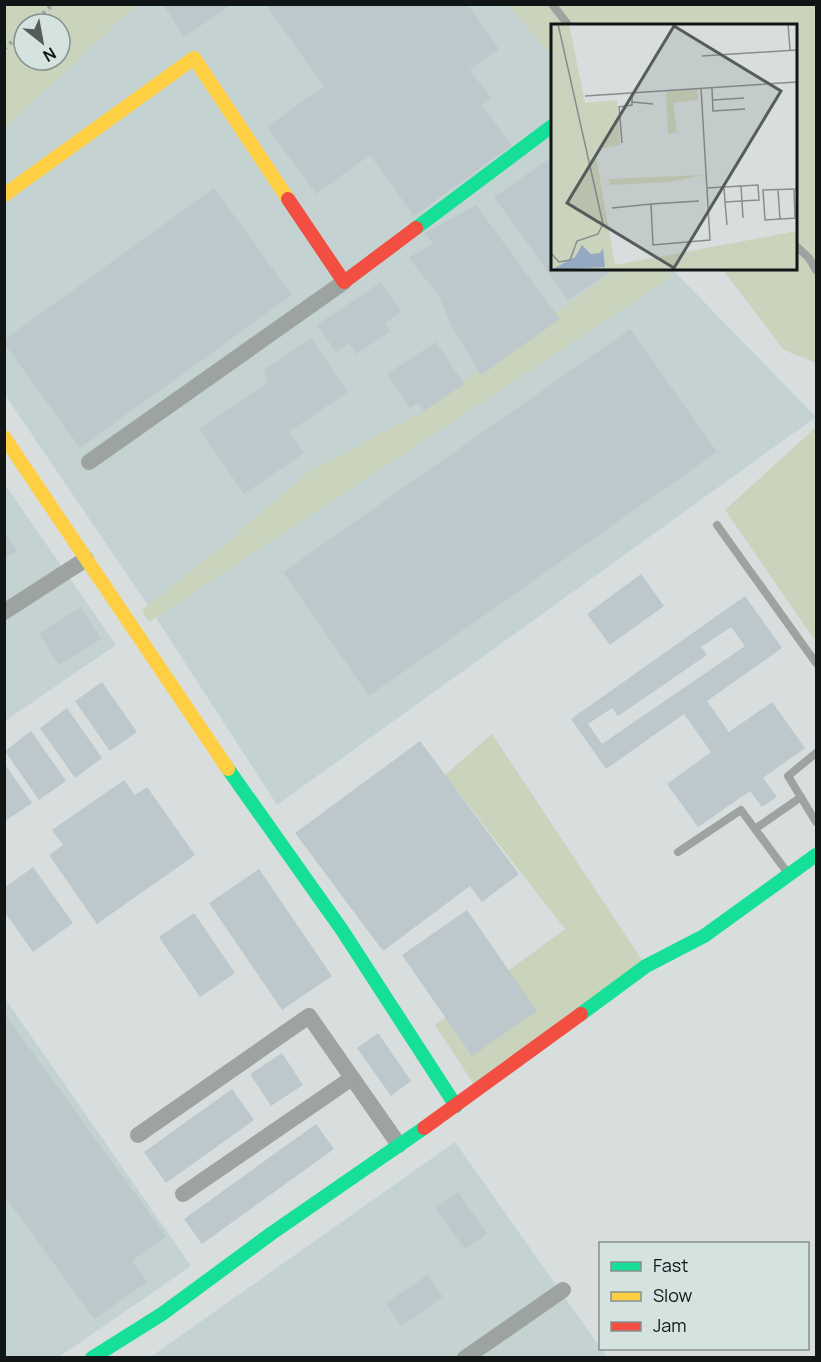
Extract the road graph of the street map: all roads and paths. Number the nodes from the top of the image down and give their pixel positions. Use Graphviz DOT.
graph roads {
  1 [pos="552,4"];
  2 [pos="567,24"];
  3 [pos="551,127"];
  4 [pos="4,195"];
  5 [pos="797,248"];
  6 [pos="816,270"];
  7 [pos="344,282"];
  8 [pos="4,436"];
  9 [pos="88,462"];
  10 [pos="717,525"];
  11 [pos="86,559"];
  12 [pos="4,612"];
  13 [pos="816,663"];
  14 [pos="816,753"];
  15 [pos="801,797"];
  16 [pos="816,822"];
  17 [pos="755,829"];
  18 [pos="678,852"];
  19 [pos="816,855"];
  20 [pos="789,875"];
  21 [pos="352,1078"];
  22 [pos="456,1106"];
  23 [pos="138,1135"];
  24 [pos="399,1145"];
  25 [pos="183,1194"];
  26 [pos="563,1290"];
  27 [pos="92,1358"];
  28 [pos="465,1358"];
  1 -- 2 [label="lane"];
  3 -- 7 [label="street"];
  4 -- 7 [label="street"];
  5 -- 6 [label="lane"];
  7 -- 9 [label="street"];
  8 -- 11 [label="street"];
  10 -- 13 [label="lane"];
  11 -- 12 [label="street"];
  11 -- 22 [label="street"];
  14 -- 15 [label="lane"];
  15 -- 16 [label="lane"];
  15 -- 17 [label="lane"];
  17 -- 18 [label="lane"];
  17 -- 20 [label="lane"];
  19 -- 20 [label="street"];
  20 -- 22 [label="street"];
  21 -- 23 [label="street"];
  21 -- 24 [label="street"];
  21 -- 25 [label="street"];
  22 -- 24 [label="street"];
  24 -- 27 [label="street"];
  26 -- 28 [label="street"];
}
